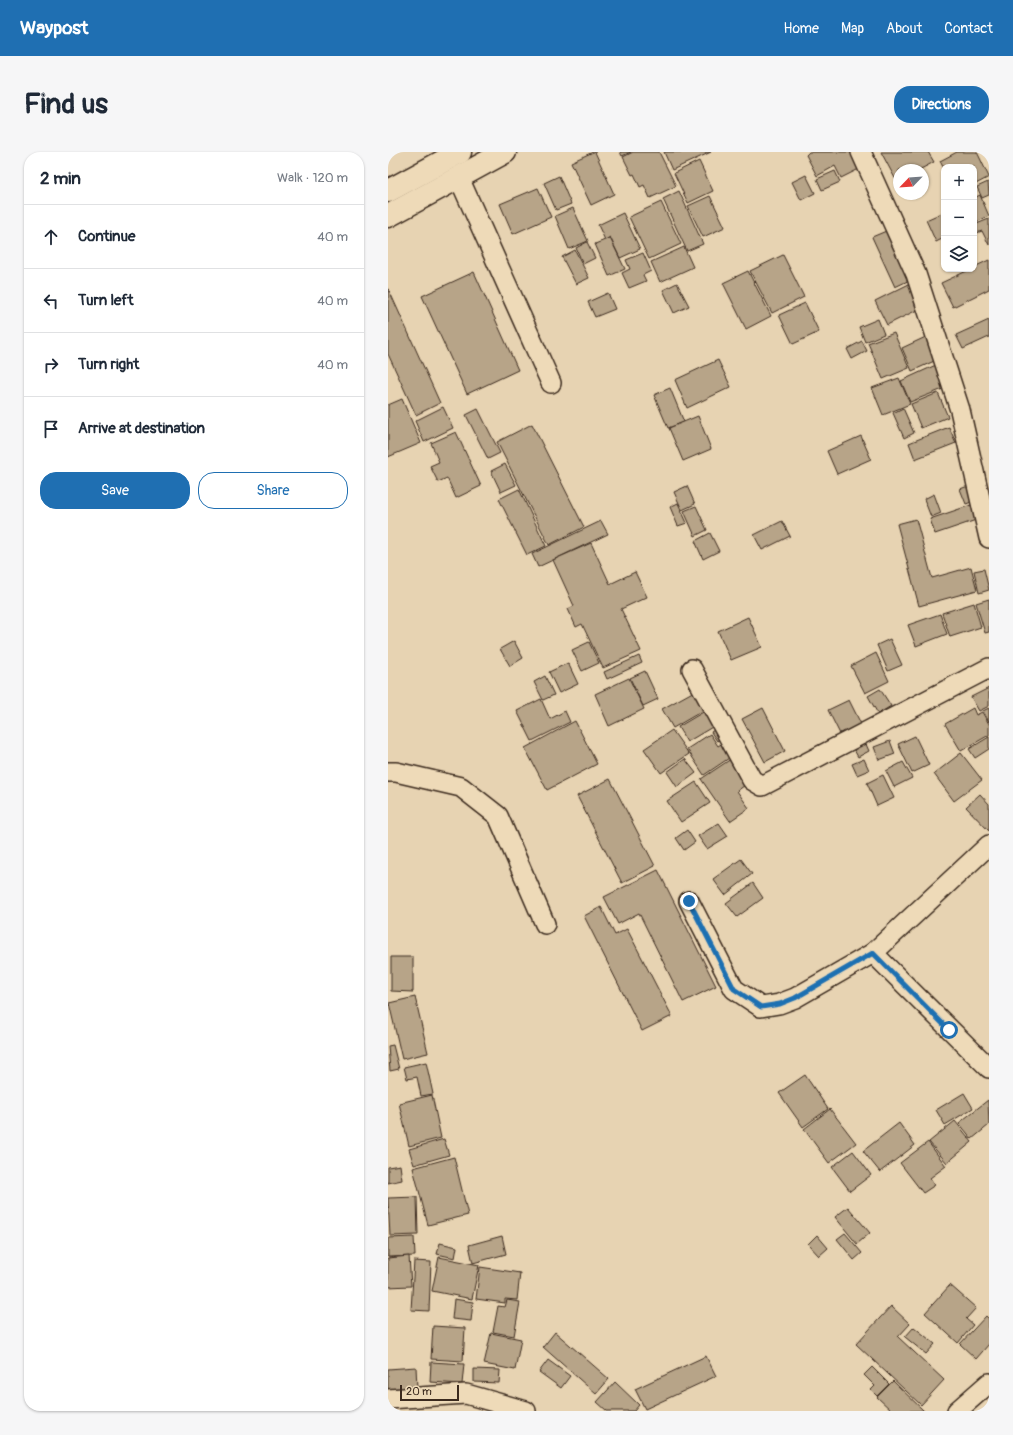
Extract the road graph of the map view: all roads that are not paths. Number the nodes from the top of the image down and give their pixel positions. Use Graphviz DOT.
graph roads {
  1 [pos="460,152"];
  2 [pos="505,152"];
  3 [pos="861,152"];
  4 [pos="459,178"];
  5 [pos="388,191"];
  6 [pos="388,216"];
  7 [pos="550,383"];
  8 [pos="989,538"];
  9 [pos="989,668"];
  10 [pos="692,669"];
  11 [pos="388,772"];
  12 [pos="989,845"];
  13 [pos="689,901"];
  14 [pos="545,924"];
  15 [pos="873,953"];
  16 [pos="989,1068"];
  17 [pos="989,1383"];
  18 [pos="388,1399"];
  19 [pos="526,1411"];
  20 [pos="957,1411"];
  1 -- 5 [label="main road"];
  2 -- 4 [label="main road"];
  3 -- 8 [label="street"];
  4 -- 6 [label="main road"];
  4 -- 7 [label="street"];
  9 -- 10 [label="street"];
  11 -- 14 [label="street"];
  12 -- 15 [label="street"];
  13 -- 15 [label="street"];
  15 -- 16 [label="street"];
  17 -- 20 [label="street"];
  18 -- 19 [label="street"];
}
